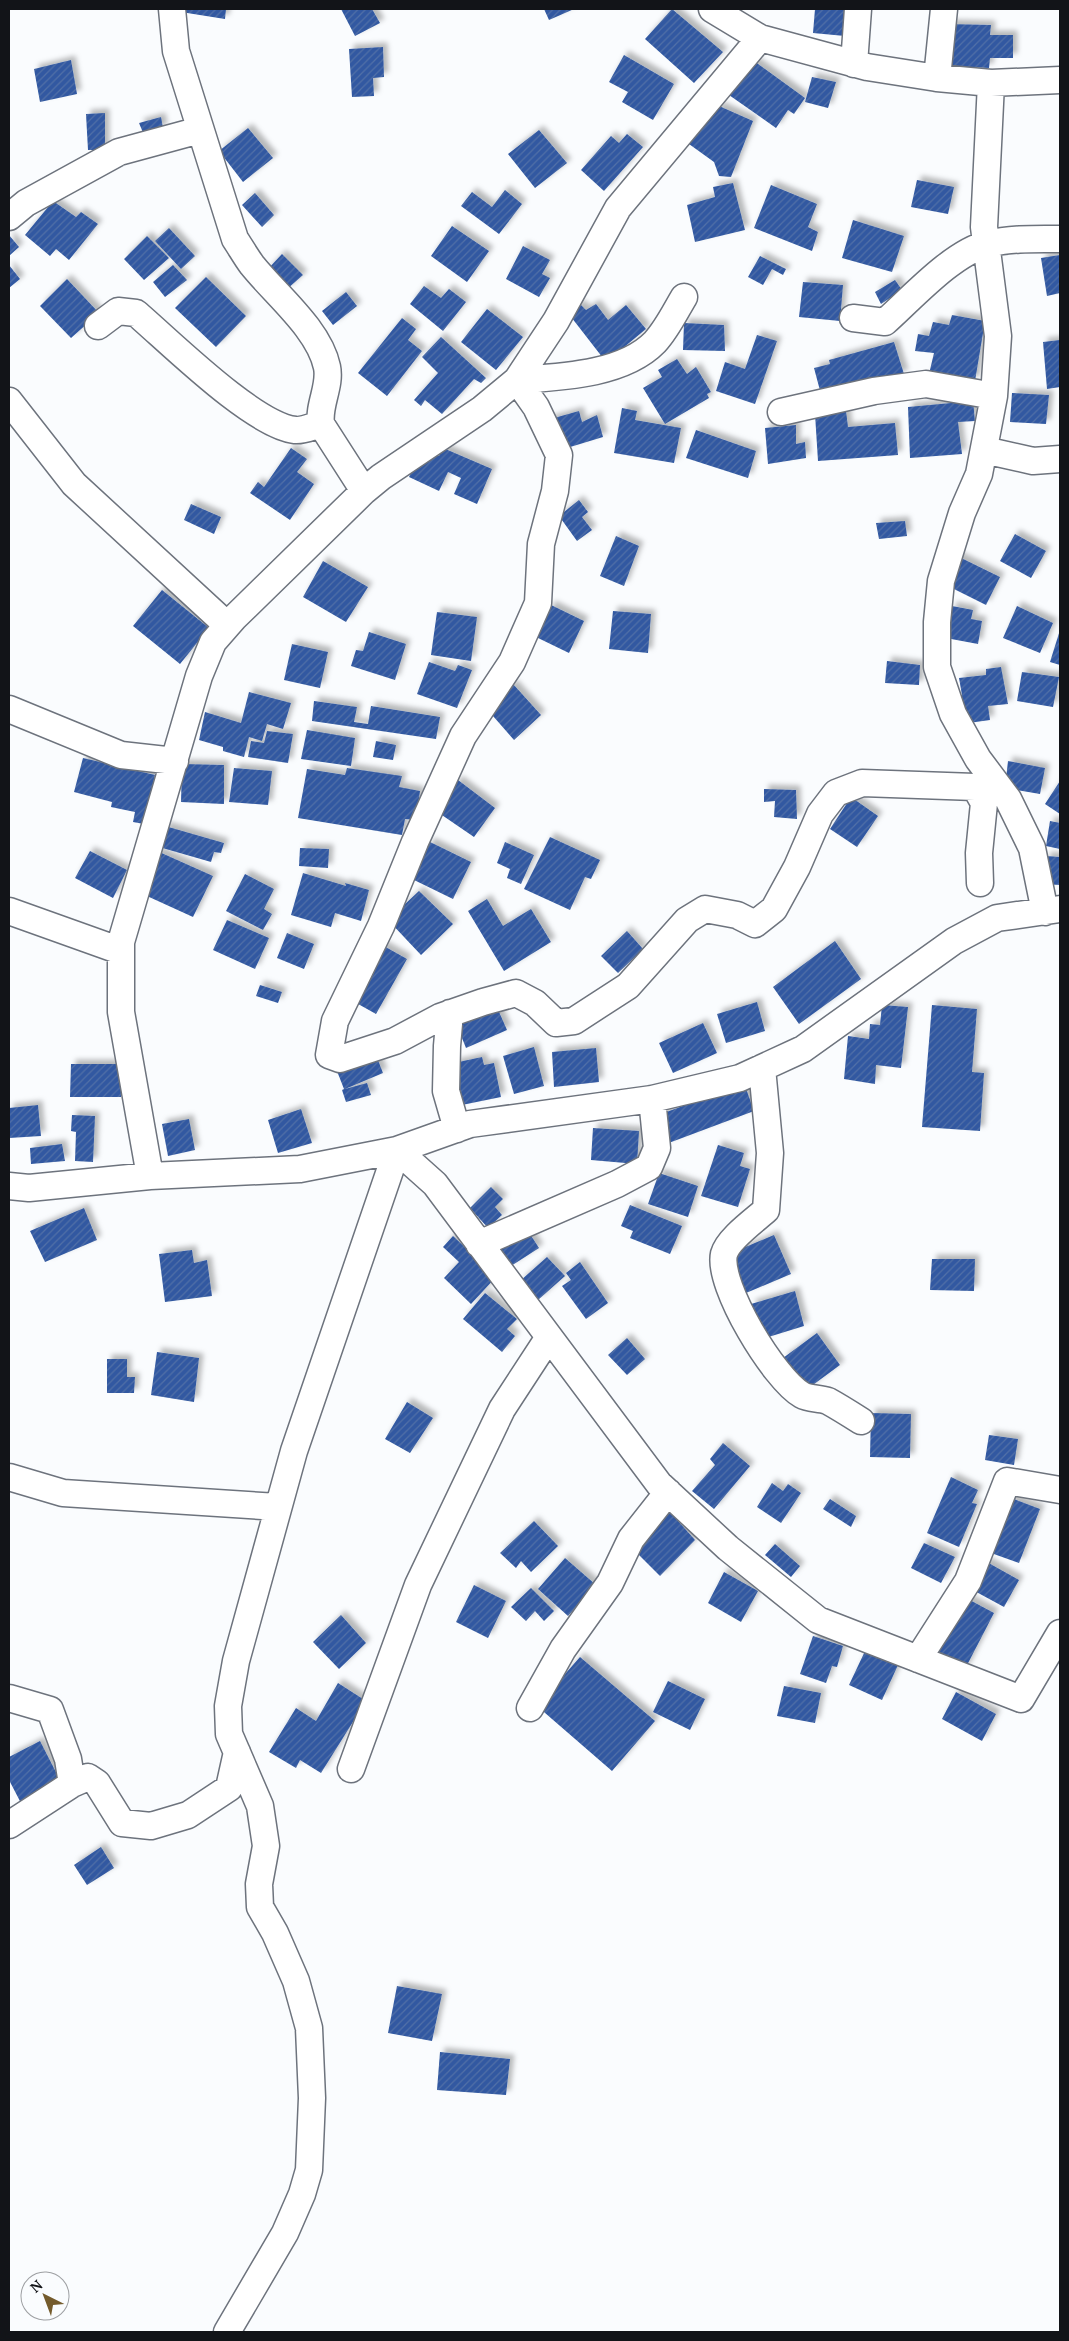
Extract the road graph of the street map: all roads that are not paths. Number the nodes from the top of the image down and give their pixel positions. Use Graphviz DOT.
graph roads {
  1 [pos="172,9"];
  2 [pos="712,9"];
  3 [pos="858,9"];
  4 [pos="944,9"];
  5 [pos="760,38"];
  6 [pos="854,64"];
  7 [pos="937,78"];
  8 [pos="1060,80"];
  9 [pos="991,83"];
  10 [pos="200,130"];
  11 [pos="9,216"];
  12 [pos="1060,239"];
  13 [pos="987,244"];
  14 [pos="684,297"];
  15 [pos="853,318"];
  16 [pos="98,326"];
  17 [pos="518,380"];
  18 [pos="994,396"];
  19 [pos="9,401"];
  20 [pos="781,412"];
  21 [pos="321,424"];
  22 [pos="984,450"];
  23 [pos="1060,459"];
  24 [pos="364,491"];
  25 [pos="227,625"];
  26 [pos="9,709"];
  27 [pos="175,762"];
  28 [pos="985,784"];
  29 [pos="980,883"];
  30 [pos="1053,910"];
  31 [pos="9,912"];
  32 [pos="121,950"];
  33 [pos="450,1013"];
  34 [pos="762,1068"];
  35 [pos="652,1099"];
  36 [pos="457,1129"];
  37 [pos="397,1150"];
  38 [pos="150,1176"];
  39 [pos="9,1186"];
  40 [pos="480,1244"];
  41 [pos="549,1337"];
  42 [pos="861,1420"];
  43 [pos="9,1477"];
  44 [pos="1060,1490"];
  45 [pos="668,1492"];
  46 [pos="278,1507"];
  47 [pos="1060,1633"];
  48 [pos="918,1658"];
  49 [pos="9,1698"];
  50 [pos="530,1708"];
  51 [pos="237,1752"];
  52 [pos="351,1769"];
  53 [pos="72,1784"];
  54 [pos="9,1825"];
  55 [pos="227,2332"];
  1 -- 10 [label="street"];
  2 -- 5 [label="street"];
  3 -- 6 [label="street"];
  4 -- 7 [label="street"];
  5 -- 6 [label="street"];
  5 -- 17 [label="street"];
  6 -- 7 [label="street"];
  7 -- 9 [label="street"];
  8 -- 9 [label="street"];
  9 -- 13 [label="street"];
  10 -- 11 [label="street"];
  10 -- 21 [label="street"];
  12 -- 13 [label="street"];
  13 -- 15 [label="street"];
  13 -- 18 [label="street"];
  14 -- 17 [label="street"];
  16 -- 21 [label="street"];
  17 -- 24 [label="street"];
  17 -- 33 [label="street"];
  18 -- 20 [label="street"];
  18 -- 22 [label="street"];
  19 -- 25 [label="street"];
  21 -- 24 [label="street"];
  22 -- 23 [label="street"];
  22 -- 28 [label="street"];
  24 -- 25 [label="street"];
  25 -- 27 [label="street"];
  26 -- 27 [label="street"];
  27 -- 32 [label="street"];
  28 -- 29 [label="street"];
  28 -- 30 [label="street"];
  28 -- 33 [label="street"];
  30 -- 34 [label="street"];
  31 -- 32 [label="street"];
  32 -- 38 [label="street"];
  33 -- 36 [label="street"];
  34 -- 35 [label="street"];
  34 -- 42 [label="street"];
  35 -- 36 [label="street"];
  35 -- 40 [label="street"];
  36 -- 37 [label="street"];
  37 -- 38 [label="street"];
  37 -- 40 [label="street"];
  37 -- 46 [label="street"];
  38 -- 39 [label="street"];
  40 -- 41 [label="street"];
  41 -- 45 [label="street"];
  41 -- 52 [label="street"];
  43 -- 46 [label="street"];
  44 -- 48 [label="street"];
  45 -- 48 [label="street"];
  45 -- 50 [label="street"];
  46 -- 51 [label="street"];
  47 -- 48 [label="street"];
  49 -- 53 [label="street"];
  51 -- 53 [label="street"];
  51 -- 55 [label="street"];
  53 -- 54 [label="street"];
}
